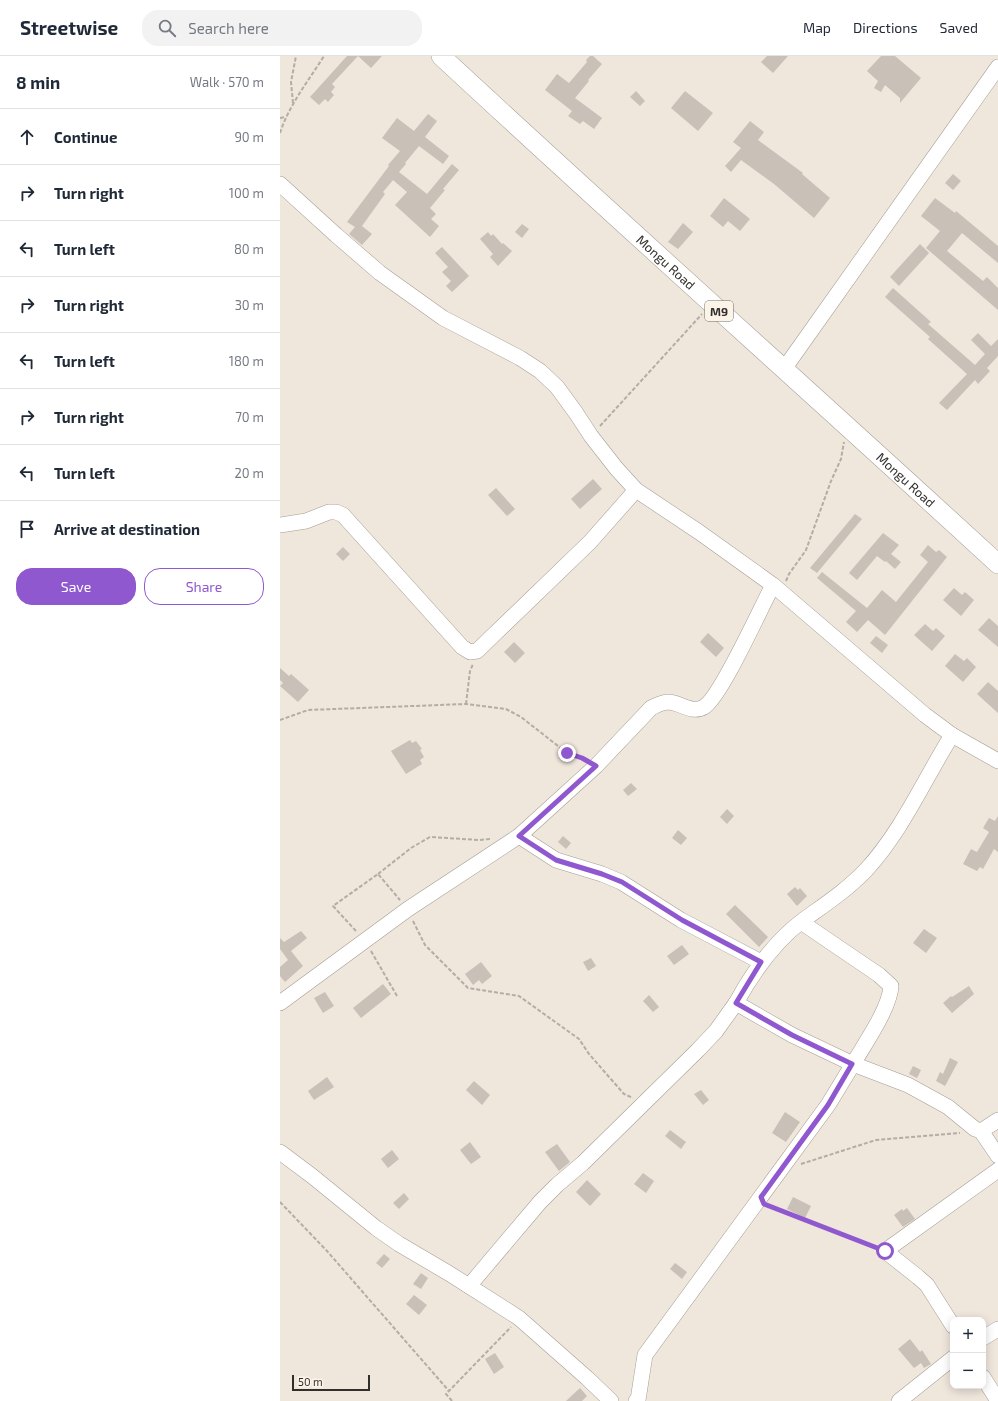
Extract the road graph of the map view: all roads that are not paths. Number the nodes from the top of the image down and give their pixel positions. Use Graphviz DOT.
graph roads {
  1 [pos="441,56"];
  2 [pos="998,67"];
  3 [pos="280,184"];
  4 [pos="784,369"];
  5 [pos="636,490"];
  6 [pos="280,525"];
  7 [pos="998,564"];
  8 [pos="773,584"];
  9 [pos="952,735"];
  10 [pos="998,761"];
  11 [pos="519,836"];
  12 [pos="801,922"];
  13 [pos="761,962"];
  14 [pos="280,1003"];
  15 [pos="736,1003"];
  16 [pos="852,1064"];
  17 [pos="998,1120"];
  18 [pos="981,1131"];
  19 [pos="280,1152"];
  20 [pos="998,1156"];
  21 [pos="998,1170"];
  22 [pos="469,1286"];
  23 [pos="950,1321"];
  24 [pos="998,1329"];
  25 [pos="986,1336"];
  26 [pos="950,1360"];
  27 [pos="986,1382"];
  28 [pos="611,1401"];
  29 [pos="636,1401"];
  30 [pos="899,1401"];
  31 [pos="998,1401"];
  1 -- 4 [label="main road, Mongu Road / M9"];
  2 -- 4 [label="street"];
  3 -- 5 [label="street"];
  4 -- 7 [label="main road, Mongu Road / M9"];
  5 -- 6 [label="street"];
  5 -- 8 [label="street"];
  8 -- 9 [label="street"];
  8 -- 11 [label="street"];
  9 -- 10 [label="street"];
  9 -- 12 [label="street"];
  11 -- 13 [label="street"];
  11 -- 14 [label="street"];
  12 -- 13 [label="street"];
  12 -- 16 [label="street"];
  13 -- 15 [label="street"];
  15 -- 16 [label="street"];
  15 -- 22 [label="street"];
  16 -- 18 [label="street"];
  16 -- 29 [label="street"];
  17 -- 18 [label="street"];
  18 -- 20 [label="street"];
  19 -- 22 [label="street"];
  21 -- 23 [label="street"];
  22 -- 28 [label="street"];
  24 -- 25 [label="street"];
  26 -- 30 [label="street"];
  27 -- 31 [label="street"];
}
